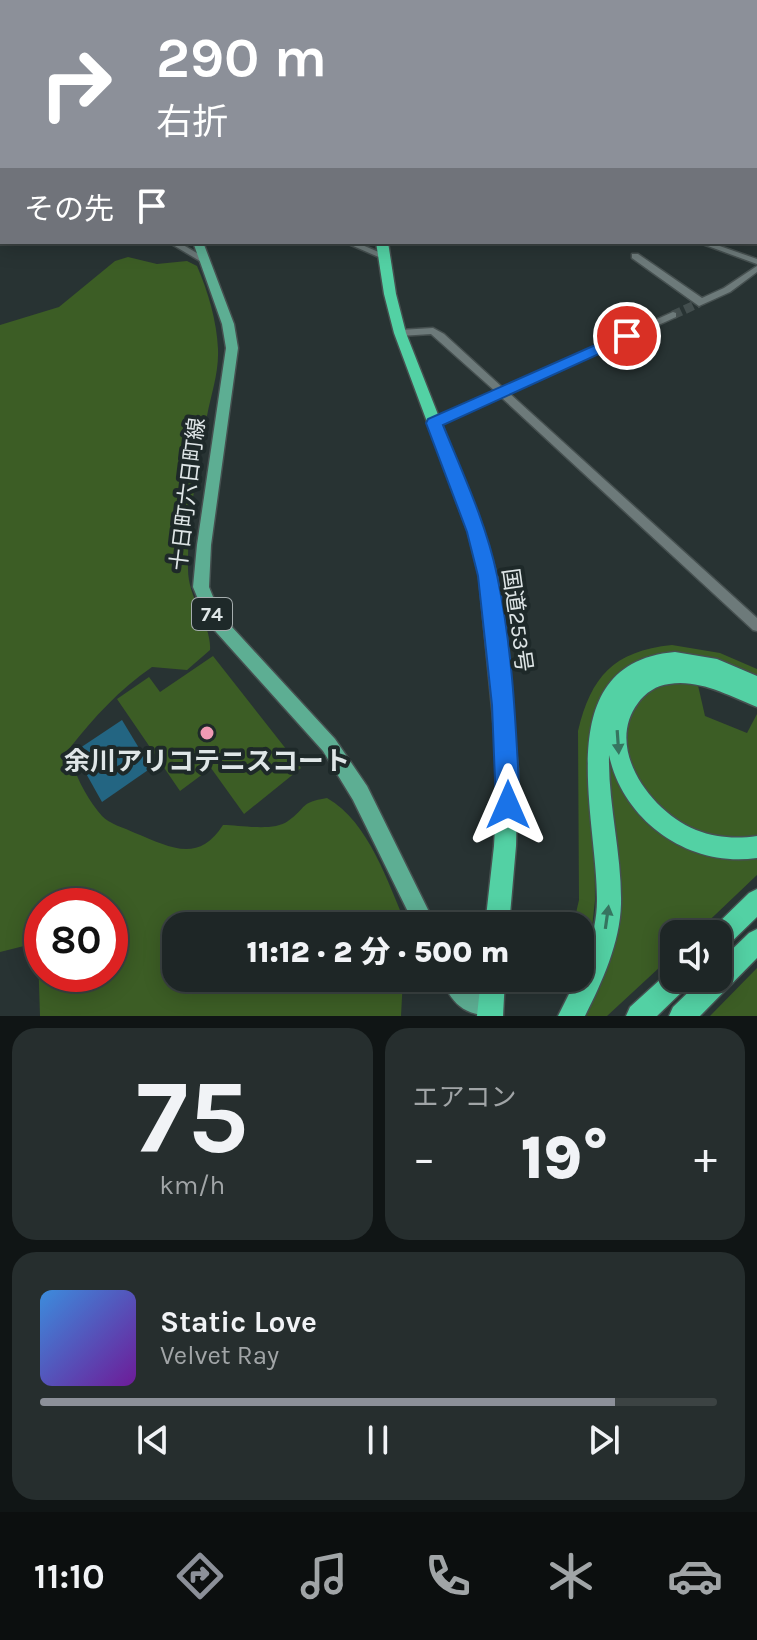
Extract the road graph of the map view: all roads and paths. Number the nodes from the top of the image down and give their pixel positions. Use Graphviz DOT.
graph roads {
  1 [pos="176,244"];
  2 [pos="199,244"];
  3 [pos="358,244"];
  4 [pos="712,244"];
  5 [pos="383,249"];
  6 [pos="635,256"];
  7 [pos="203,259"];
  8 [pos="757,262"];
  9 [pos="757,268"];
  10 [pos="673,315"];
  11 [pos="400,333"];
  12 [pos="503,392"];
  13 [pos="434,423"];
  14 [pos="757,626"];
  15 [pos="757,686"];
  16 [pos="757,698"];
  17 [pos="757,847"];
  18 [pos="757,901"];
  19 [pos="419,912"];
  20 [pos="498,912"];
  21 [pos="732,925"];
  22 [pos="757,941"];
  23 [pos="461,992"];
  24 [pos="492,992"];
  25 [pos="664,992"];
  26 [pos="490,1015"];
  27 [pos="571,1016"];
  28 [pos="639,1016"];
  29 [pos="682,1016"];
  1 -- 7 [label="street"];
  2 -- 7 [label="main road, 十日町六日町線 / 74"];
  3 -- 5 [label="street"];
  4 -- 8 [label="street"];
  5 -- 11 [label="highway, 国道253号"];
  6 -- 9 [label="street"];
  7 -- 19 [label="main road, 十日町六日町線 / 74"];
  10 -- 12 [label="street"];
  11 -- 12 [label="street"];
  11 -- 13 [label="highway, 国道253号"];
  12 -- 13 [label="street"];
  12 -- 14 [label="street"];
  13 -- 20 [label="highway, 国道253号"];
  27 -- 15 [label="highway, one-way"];
  16 -- 17 [label="highway, one-way"];
  18 -- 21 [label="highway"];
  22 -- 29 [label="highway"];
  23 -- 26 [label="main road"];
  24 -- 26 [label="highway"];
  25 -- 28 [label="highway"];
}
